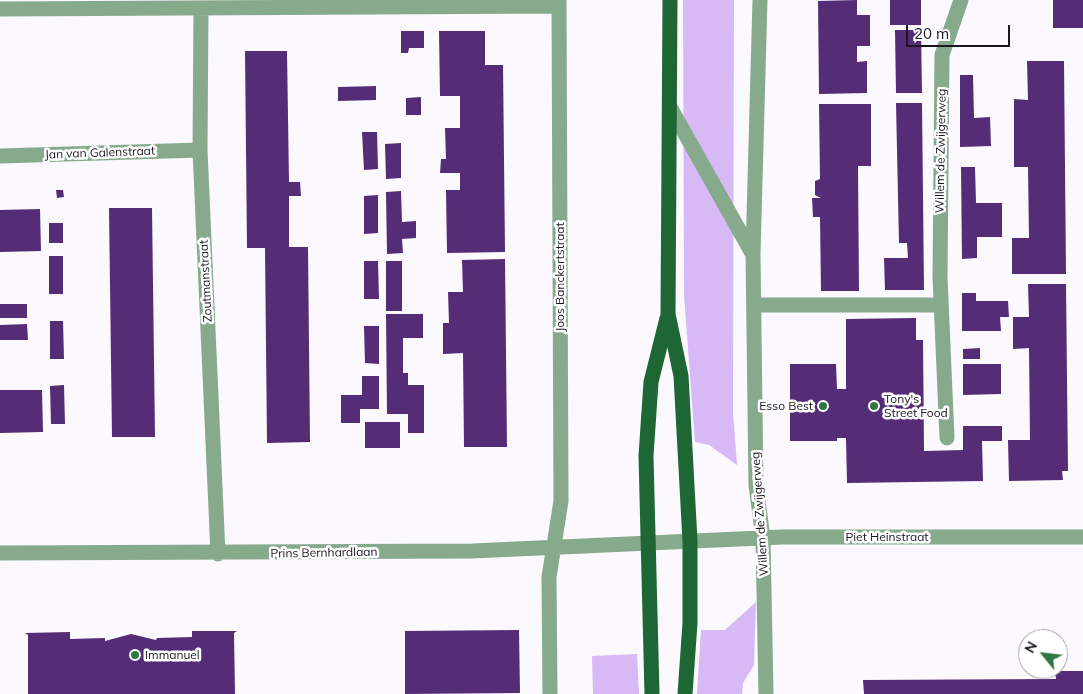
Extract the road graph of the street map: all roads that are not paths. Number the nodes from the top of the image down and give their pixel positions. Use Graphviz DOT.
graph roads {
  1 [pos="670,0"];
  2 [pos="760,0"];
  3 [pos="961,0"];
  4 [pos="559,3"];
  5 [pos="201,8"];
  6 [pos="0,10"];
  7 [pos="670,107"];
  8 [pos="200,150"];
  9 [pos="0,156"];
  10 [pos="753,254"];
  11 [pos="754,305"];
  12 [pos="941,305"];
  13 [pos="668,314"];
  14 [pos="947,438"];
  15 [pos="1083,537"];
  16 [pos="763,538"];
  17 [pos="690,541"];
  18 [pos="649,543"];
  19 [pos="553,548"];
  20 [pos="0,554"];
  21 [pos="218,554"];
  22 [pos="550,694"];
  23 [pos="652,694"];
  24 [pos="685,694"];
  25 [pos="766,694"];
  1 -- 7 [label="main road, Willem de Zwijgerweg"];
  2 -- 10 [label="street, Willem de Zwijgerweg"];
  3 -- 12 [label="street, Willem de Zwijgerweg"];
  4 -- 5 [label="street, Joos Banckertstraat"];
  4 -- 19 [label="street, Joos Banckertstraat"];
  5 -- 6 [label="street, Joos Banckertstraat"];
  5 -- 8 [label="street, Zoutmanstraat"];
  7 -- 10 [label="street, Willem de Zwijgerweg"];
  7 -- 13 [label="main road, Willem de Zwijgerweg"];
  8 -- 9 [label="street, Jan van Galenstraat"];
  8 -- 21 [label="street, Zoutmanstraat"];
  10 -- 11 [label="street, Willem de Zwijgerweg"];
  11 -- 12 [label="street"];
  11 -- 16 [label="street, Willem de Zwijgerweg"];
  12 -- 14 [label="street, Willem de Zwijgerweg"];
  13 -- 17 [label="main road, Willem de Zwijgerweg"];
  13 -- 18 [label="main road, Willem de Zwijgerweg"];
  15 -- 16 [label="street, Piet Heinstraat"];
  16 -- 17 [label="street, Piet Heinstraat"];
  16 -- 25 [label="street, Willem de Zwijgerweg"];
  17 -- 18 [label="street, Piet Heinstraat"];
  17 -- 24 [label="main road, Willem de Zwijgerweg"];
  18 -- 19 [label="street, Prins Bernhardlaan"];
  18 -- 23 [label="main road, Willem de Zwijgerweg"];
  19 -- 21 [label="street, Prins Bernhardlaan"];
  19 -- 22 [label="street"];
  20 -- 21 [label="street, Prins Bernhardlaan"];
}
